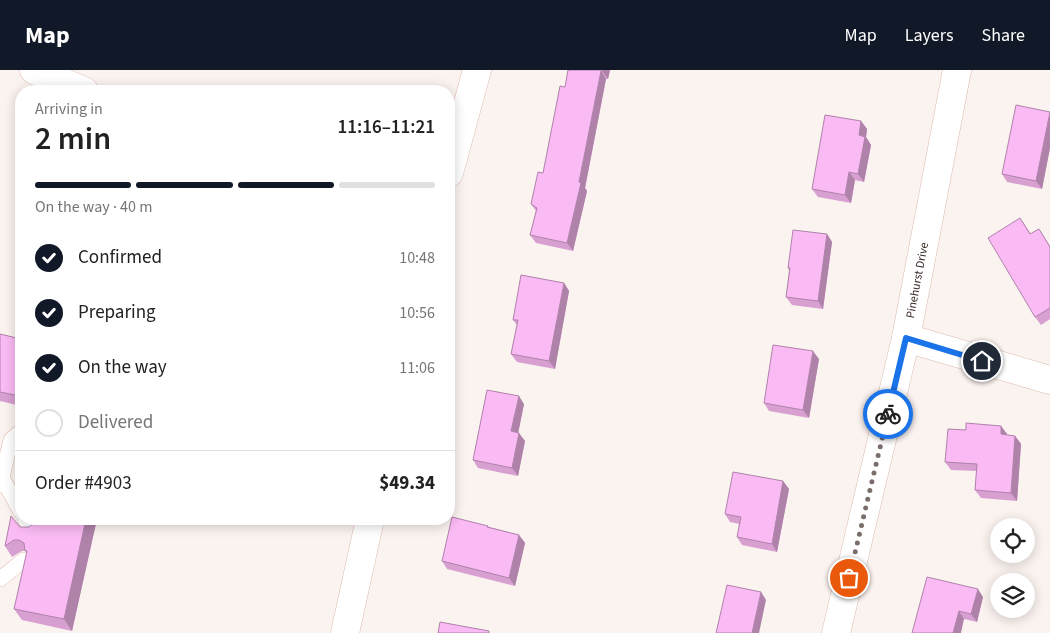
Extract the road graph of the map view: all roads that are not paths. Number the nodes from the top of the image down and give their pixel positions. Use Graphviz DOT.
graph roads {
  1 [pos="34,70"];
  2 [pos="477,70"];
  3 [pos="957,70"];
  4 [pos="70,85"];
  5 [pos="455,151"];
  6 [pos="906,338"];
  7 [pos="1050,380"];
  8 [pos="11,436"];
  9 [pos="1,482"];
  10 [pos="15,503"];
  11 [pos="369,525"];
  12 [pos="24,560"];
  13 [pos="0,579"];
  14 [pos="345,633"];
  15 [pos="836,633"];
  1 -- 4 [label="street"];
  2 -- 5 [label="street"];
  3 -- 6 [label="street, Pinehurst Drive"];
  6 -- 7 [label="street"];
  6 -- 15 [label="street, Pinehurst Drive"];
  8 -- 9 [label="lane"];
  9 -- 10 [label="lane"];
  11 -- 14 [label="street"];
  12 -- 13 [label="lane"];
}
